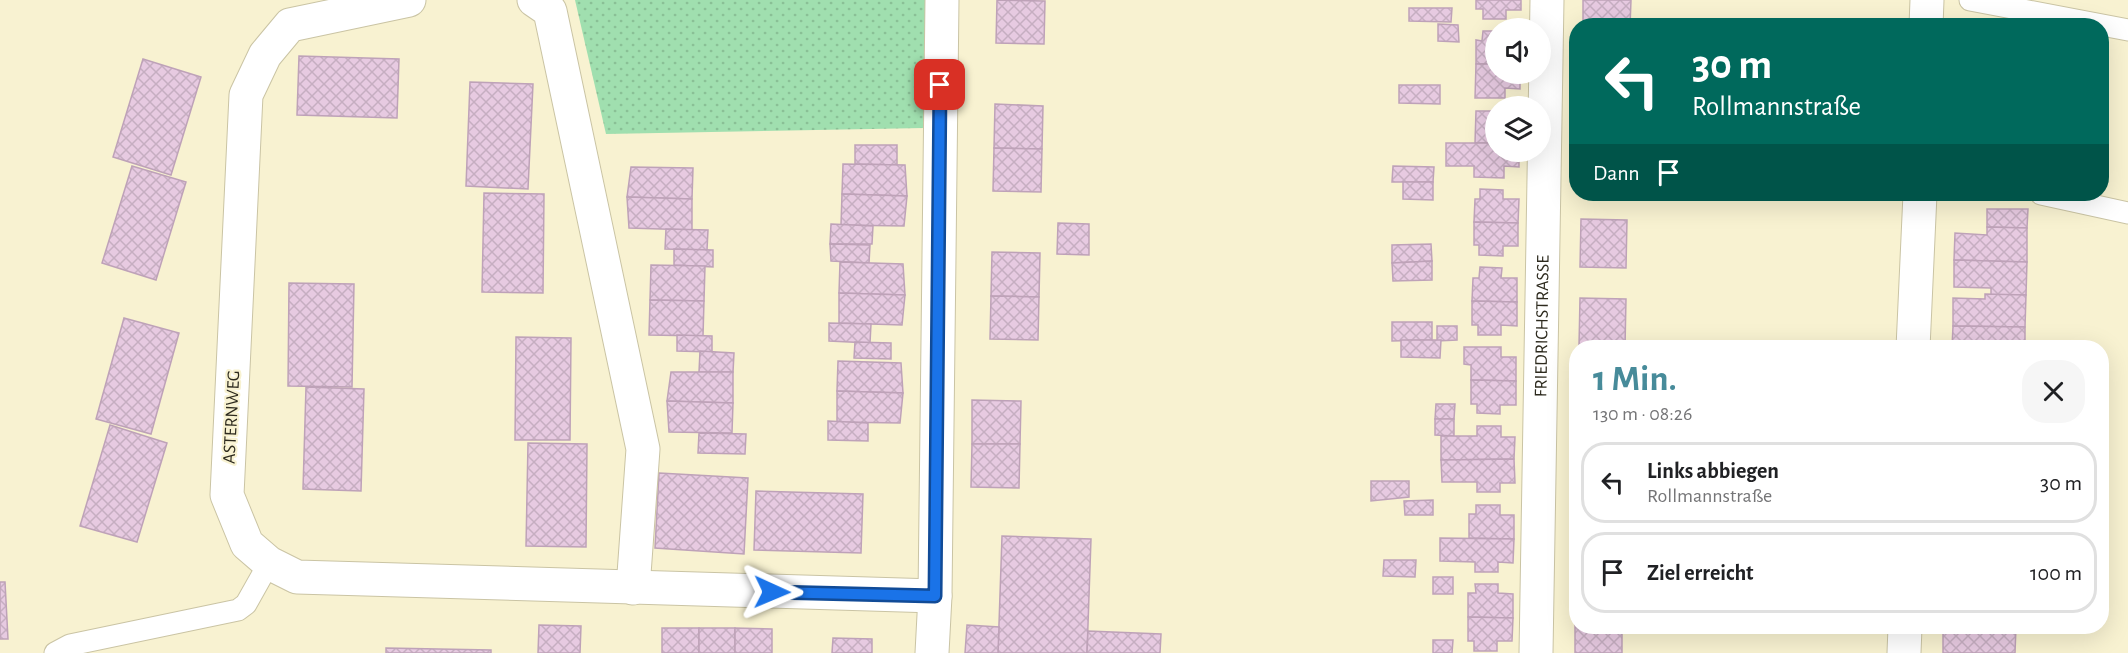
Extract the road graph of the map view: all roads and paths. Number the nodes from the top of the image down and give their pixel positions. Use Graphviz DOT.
graph roads {
  1 [pos="409,0"];
  2 [pos="534,0"];
  3 [pos="942,0"];
  4 [pos="1547,0"];
  5 [pos="1927,0"];
  6 [pos="1970,0"];
  7 [pos="1926,18"];
  8 [pos="2065,18"];
  9 [pos="2109,26"];
  10 [pos="2128,30"];
  11 [pos="1920,201"];
  12 [pos="2073,201"];
  13 [pos="2128,213"];
  14 [pos="1913,340"];
  15 [pos="268,563"];
  16 [pos="633,588"];
  17 [pos="935,596"];
  18 [pos="1905,634"];
  19 [pos="55,653"];
  20 [pos="932,653"];
  21 [pos="1536,653"];
  22 [pos="1904,653"];
  1 -- 15 [label="street, ASTERNWEG"];
  2 -- 16 [label="street"];
  3 -- 17 [label="street"];
  4 -- 21 [label="street, FRIEDRICHSTRASSE"];
  5 -- 7 [label="street"];
  6 -- 8 [label="lane"];
  9 -- 10 [label="lane"];
  11 -- 14 [label="street"];
  12 -- 13 [label="lane"];
  15 -- 16 [label="street, ASTERNWEG"];
  15 -- 19 [label="lane"];
  16 -- 17 [label="street, ASTERNWEG"];
  17 -- 20 [label="street"];
  18 -- 22 [label="street"];
}
